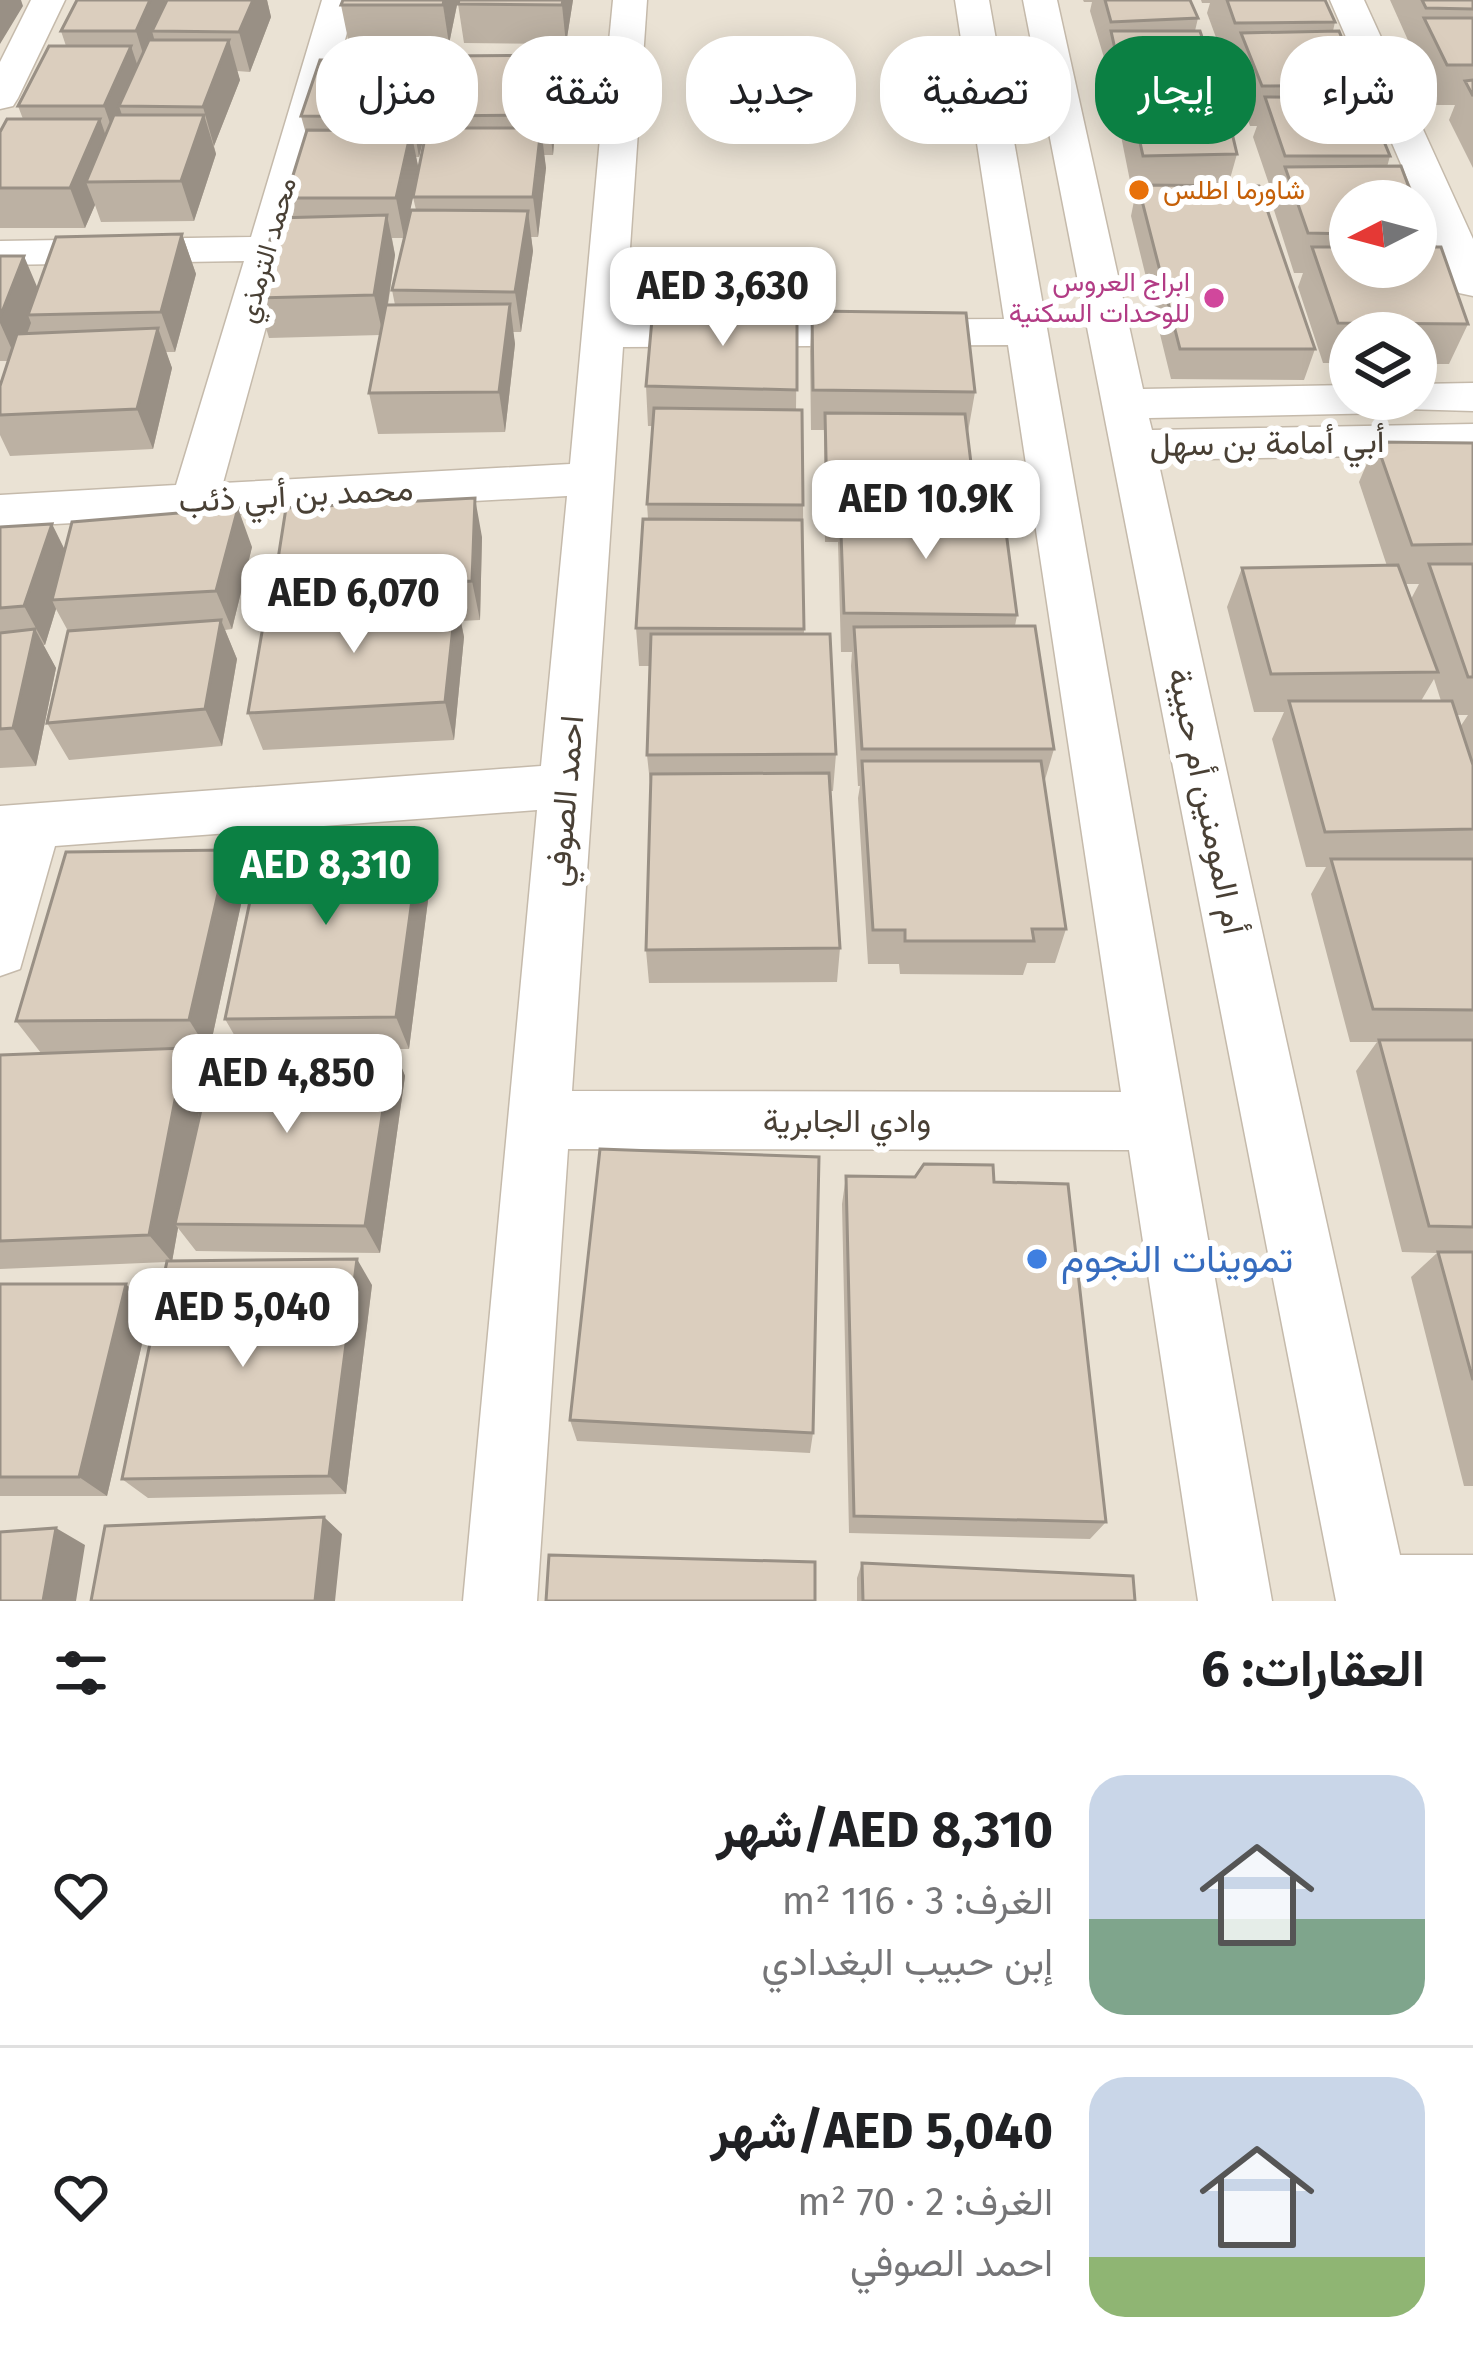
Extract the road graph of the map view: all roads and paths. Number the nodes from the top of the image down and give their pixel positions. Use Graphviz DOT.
graph roads {
  1 [pos="48,0"];
  2 [pos="339,0"];
  3 [pos="630,0"];
  4 [pos="972,0"];
  5 [pos="1040,0"];
  6 [pos="1347,0"];
  7 [pos="329,36"];
  8 [pos="627,36"];
  9 [pos="316,80"];
  10 [pos="1,94"];
  11 [pos="618,144"];
  12 [pos="268,249"];
  13 [pos="0,254"];
  14 [pos="1473,284"];
  15 [pos="1026,332"];
  16 [pos="603,334"];
  17 [pos="1473,397"];
  18 [pos="1437,398"];
  19 [pos="1329,405"];
  20 [pos="1128,425"];
  21 [pos="1473,439"];
  22 [pos="591,479"];
  23 [pos="195,500"];
  24 [pos="0,511"];
  25 [pos="566,786"];
  26 [pos="16,826"];
  27 [pos="0,952"];
  28 [pos="538,1120"];
  29 [pos="1156,1121"];
  30 [pos="1473,1592"];
  31 [pos="1372,1596"];
  32 [pos="500,1601"];
  33 [pos="1235,1601"];
  1 -- 10 [label="street"];
  2 -- 7 [label="street, محمد الترمذي"];
  3 -- 8 [label="street, احمد الصوفي"];
  4 -- 15 [label="street"];
  5 -- 20 [label="street, أم المومنين أم حبيبة"];
  6 -- 14 [label="street"];
  9 -- 12 [label="street, محمد الترمذي"];
  11 -- 16 [label="street, احمد الصوفي"];
  12 -- 13 [label="street"];
  12 -- 23 [label="street, محمد الترمذي"];
  15 -- 16 [label="street"];
  15 -- 29 [label="street"];
  16 -- 22 [label="street, احمد الصوفي"];
  17 -- 18 [label="street, أبي أمامة بن سهل"];
  19 -- 20 [label="street, أبي أمامة بن سهل"];
  20 -- 21 [label="street, أبي أمامة بن سهل"];
  20 -- 31 [label="street, أم المومنين أم حبيبة"];
  22 -- 23 [label="street, محمد بن أبي ذئب"];
  22 -- 25 [label="street, احمد الصوفي"];
  23 -- 24 [label="street, محمد بن أبي ذئب"];
  25 -- 26 [label="street"];
  25 -- 28 [label="street, احمد الصوفي"];
  26 -- 27 [label="street"];
  28 -- 29 [label="street, وادي الجابرية"];
  28 -- 32 [label="street, احمد الصوفي"];
  29 -- 33 [label="street"];
  30 -- 31 [label="street"];
}
